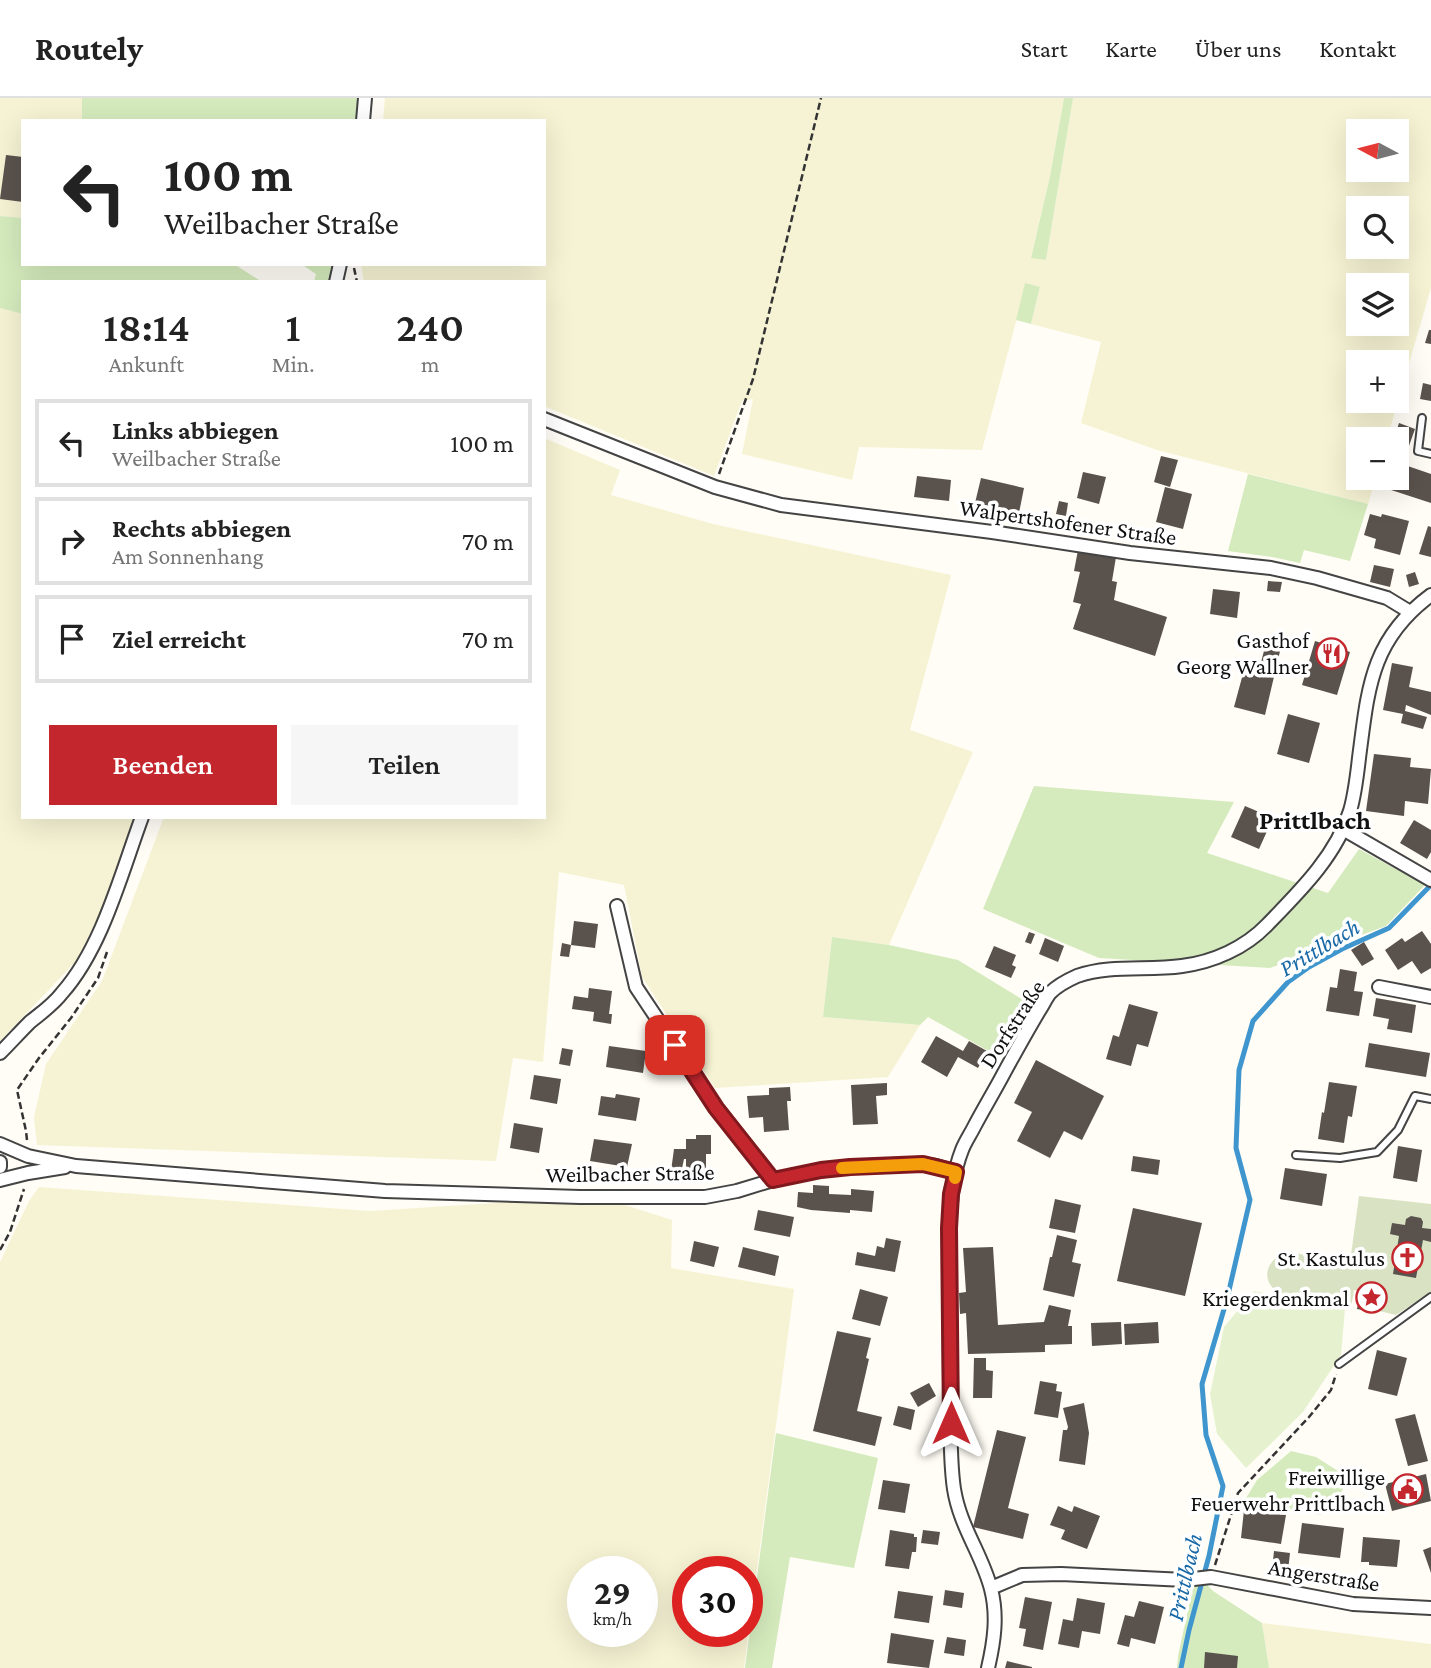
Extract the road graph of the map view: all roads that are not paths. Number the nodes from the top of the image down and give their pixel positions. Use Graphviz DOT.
graph roads {
  1 [pos="365,98"];
  2 [pos="363,119"];
  3 [pos="1422,418"];
  4 [pos="546,420"];
  5 [pos="1431,454"];
  6 [pos="1431,595"];
  7 [pos="1410,612"];
  8 [pos="141,819"];
  9 [pos="1343,829"];
  10 [pos="1427,877"];
  11 [pos="617,906"];
  12 [pos="1378,987"];
  13 [pos="1431,997"];
  14 [pos="0,1053"];
  15 [pos="1431,1099"];
  16 [pos="0,1144"];
  17 [pos="1296,1155"];
  18 [pos="76,1166"];
  19 [pos="956,1172"];
  20 [pos="0,1180"];
  21 [pos="773,1180"];
  22 [pos="1431,1297"];
  23 [pos="1339,1364"];
  24 [pos="991,1588"];
  25 [pos="1431,1608"];
  26 [pos="988,1668"];
  1 -- 2 [label="street"];
  3 -- 5 [label="lane"];
  4 -- 7 [label="street, Walpertshofener Straße"];
  6 -- 7 [label="street, Dorfstraße"];
  7 -- 9 [label="street, Dorfstraße"];
  8 -- 14 [label="street"];
  9 -- 10 [label="street"];
  9 -- 19 [label="street, Dorfstraße"];
  11 -- 21 [label="street"];
  12 -- 13 [label="street"];
  15 -- 17 [label="lane"];
  16 -- 18 [label="street"];
  18 -- 20 [label="street"];
  18 -- 21 [label="street, Weilbacher Straße"];
  19 -- 21 [label="street, Weilbacher Straße"];
  19 -- 24 [label="street, Dorfstraße"];
  22 -- 23 [label="lane"];
  24 -- 25 [label="street, Angerstraße"];
  24 -- 26 [label="street, Dorfstraße"];
}
